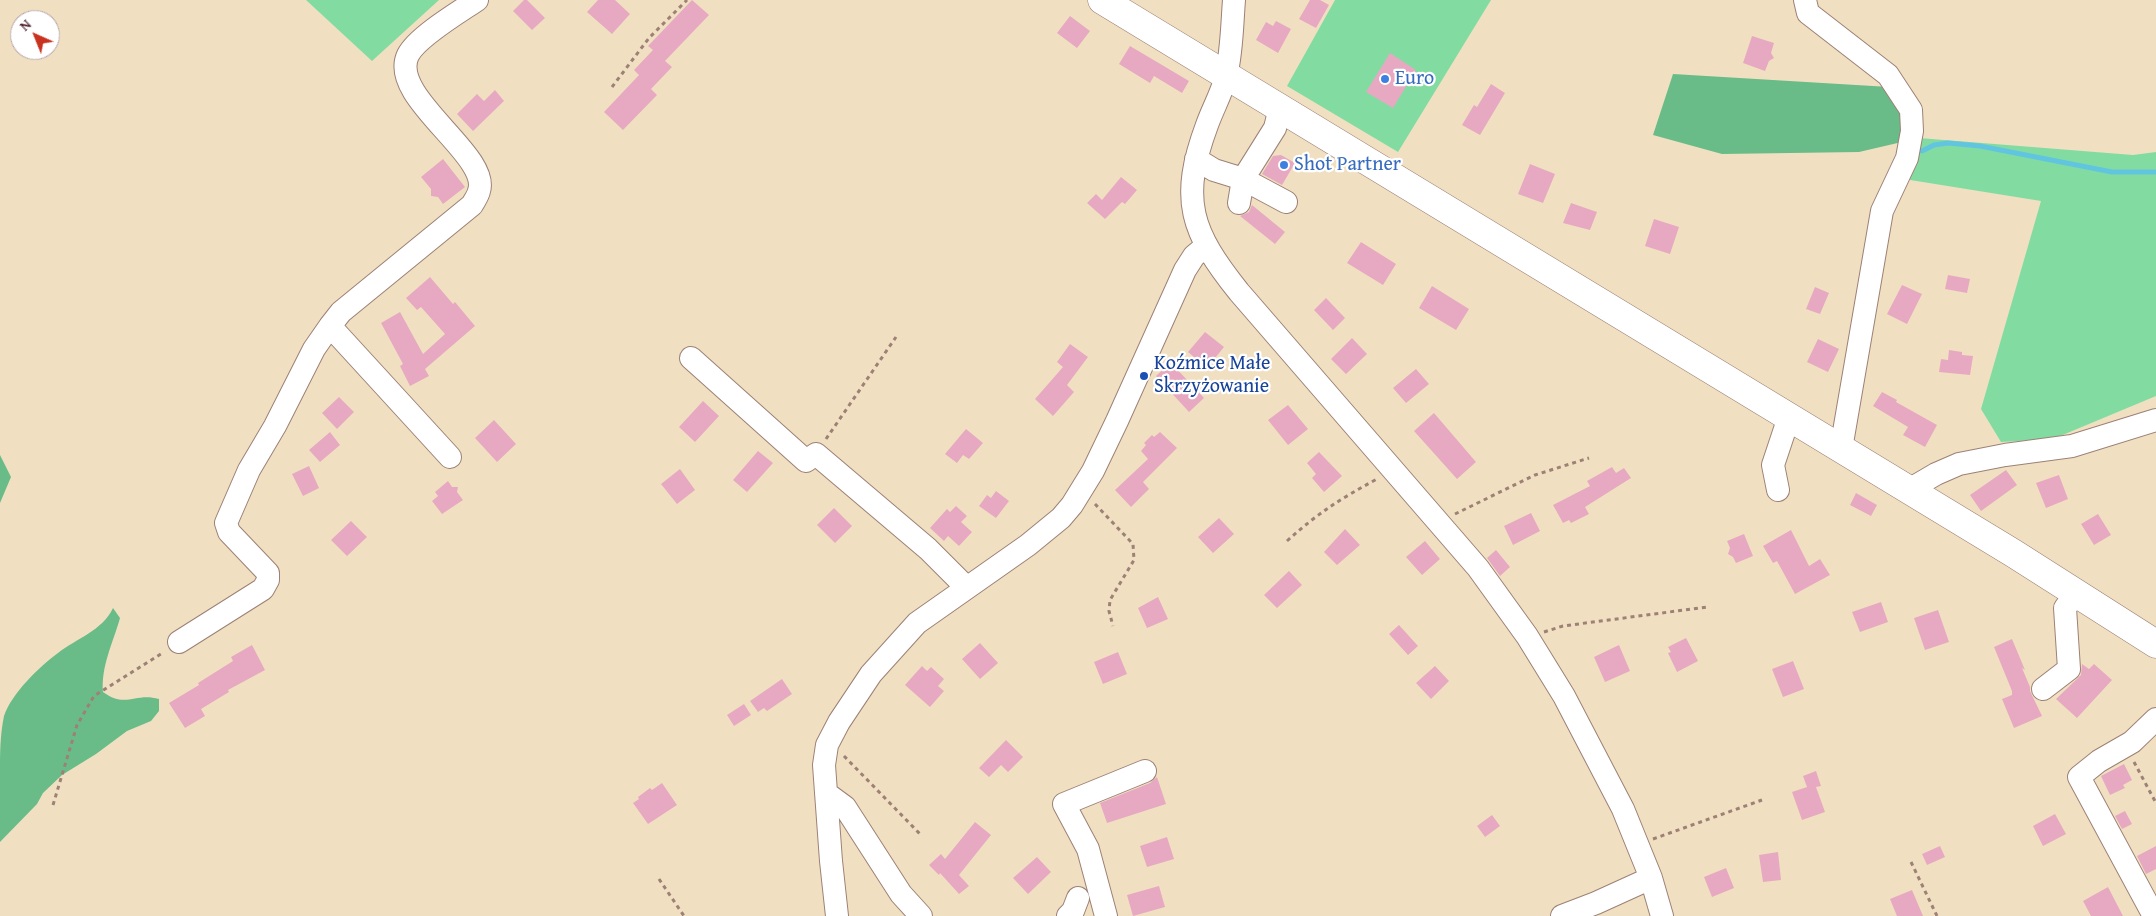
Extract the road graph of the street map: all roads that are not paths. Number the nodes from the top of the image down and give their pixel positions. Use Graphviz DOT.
graph roads {
  1 [pos="477,0"];
  2 [pos="1102,0"];
  3 [pos="1234,0"];
  4 [pos="1805,0"];
  5 [pos="1226,75"];
  6 [pos="1280,108"];
  7 [pos="1196,159"];
  8 [pos="1243,180"];
  9 [pos="1239,202"];
  10 [pos="1286,202"];
  11 [pos="1206,246"];
  12 [pos="330,326"];
  13 [pos="691,358"];
  14 [pos="1790,417"];
  15 [pos="2156,420"];
  16 [pos="1841,449"];
  17 [pos="450,457"];
  18 [pos="1778,490"];
  19 [pos="1907,491"];
  20 [pos="966,587"];
  21 [pos="2076,593"];
  22 [pos="179,642"];
  23 [pos="2156,644"];
  24 [pos="2043,689"];
  25 [pos="2156,719"];
  26 [pos="1145,771"];
  27 [pos="826,793"];
  28 [pos="1651,878"];
  29 [pos="837,916"];
  30 [pos="921,916"];
  31 [pos="1106,916"];
  32 [pos="1562,916"];
  33 [pos="1662,916"];
  34 [pos="2154,916"];
  1 -- 12 [label="street"];
  2 -- 5 [label="main road"];
  3 -- 5 [label="street"];
  4 -- 16 [label="street"];
  5 -- 6 [label="main road"];
  5 -- 7 [label="street"];
  6 -- 8 [label="street"];
  6 -- 14 [label="main road"];
  7 -- 8 [label="street"];
  7 -- 11 [label="street"];
  8 -- 9 [label="street"];
  8 -- 10 [label="street"];
  11 -- 20 [label="street"];
  11 -- 28 [label="street"];
  12 -- 17 [label="street"];
  12 -- 22 [label="street"];
  13 -- 20 [label="street"];
  14 -- 16 [label="main road"];
  14 -- 18 [label="street"];
  15 -- 19 [label="street"];
  16 -- 19 [label="main road"];
  19 -- 21 [label="main road"];
  20 -- 27 [label="street"];
  21 -- 23 [label="main road"];
  21 -- 24 [label="street"];
  25 -- 34 [label="street"];
  26 -- 31 [label="street"];
  27 -- 29 [label="street"];
  27 -- 30 [label="street"];
  28 -- 32 [label="street"];
  28 -- 33 [label="street"];
}
